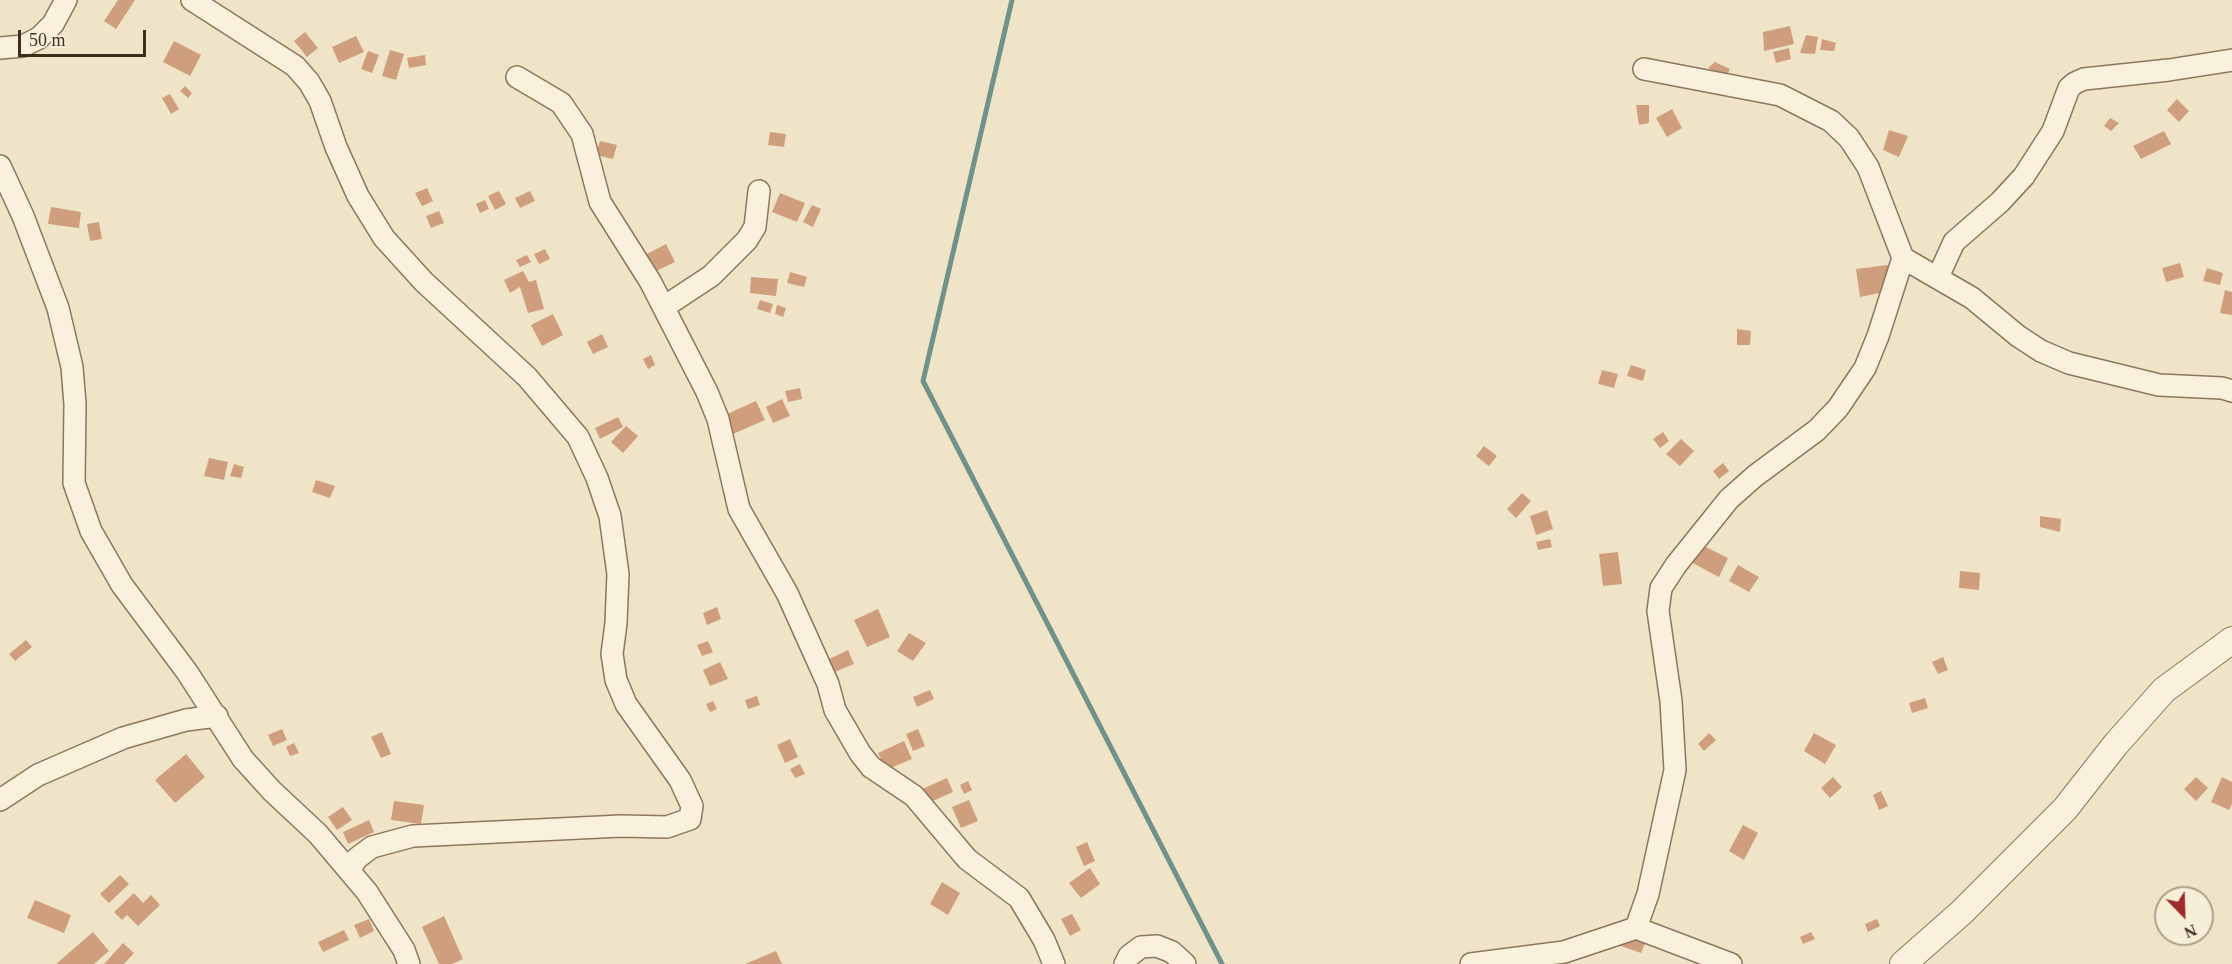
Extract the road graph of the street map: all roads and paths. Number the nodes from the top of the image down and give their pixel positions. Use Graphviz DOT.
graph roads {
  1 [pos="66,0"];
  2 [pos="192,0"];
  3 [pos="0,48"];
  4 [pos="2232,60"];
  5 [pos="1644,69"];
  6 [pos="517,76"];
  7 [pos="0,166"];
  8 [pos="759,191"];
  9 [pos="1903,258"];
  10 [pos="1938,277"];
  11 [pos="664,308"];
  12 [pos="2232,391"];
  13 [pos="2232,640"];
  14 [pos="217,716"];
  15 [pos="0,800"];
  16 [pos="350,871"];
  17 [pos="1636,928"];
  18 [pos="1567,958"];
  19 [pos="410,964"];
  20 [pos="1053,964"];
  21 [pos="1125,964"];
  22 [pos="1185,964"];
  23 [pos="1471,964"];
  24 [pos="1731,964"];
  25 [pos="1903,964"];
  1 -- 3 [label="street"];
  2 -- 16 [label="street"];
  4 -- 10 [label="street"];
  5 -- 9 [label="street"];
  6 -- 11 [label="street"];
  7 -- 14 [label="street"];
  8 -- 11 [label="street"];
  9 -- 10 [label="street"];
  9 -- 17 [label="street"];
  10 -- 12 [label="street"];
  11 -- 20 [label="street"];
  13 -- 25 [label="street"];
  14 -- 15 [label="street"];
  14 -- 16 [label="street"];
  16 -- 19 [label="street"];
  17 -- 18 [label="street"];
  17 -- 24 [label="street"];
  18 -- 23 [label="street"];
  21 -- 22 [label="street"];
}
